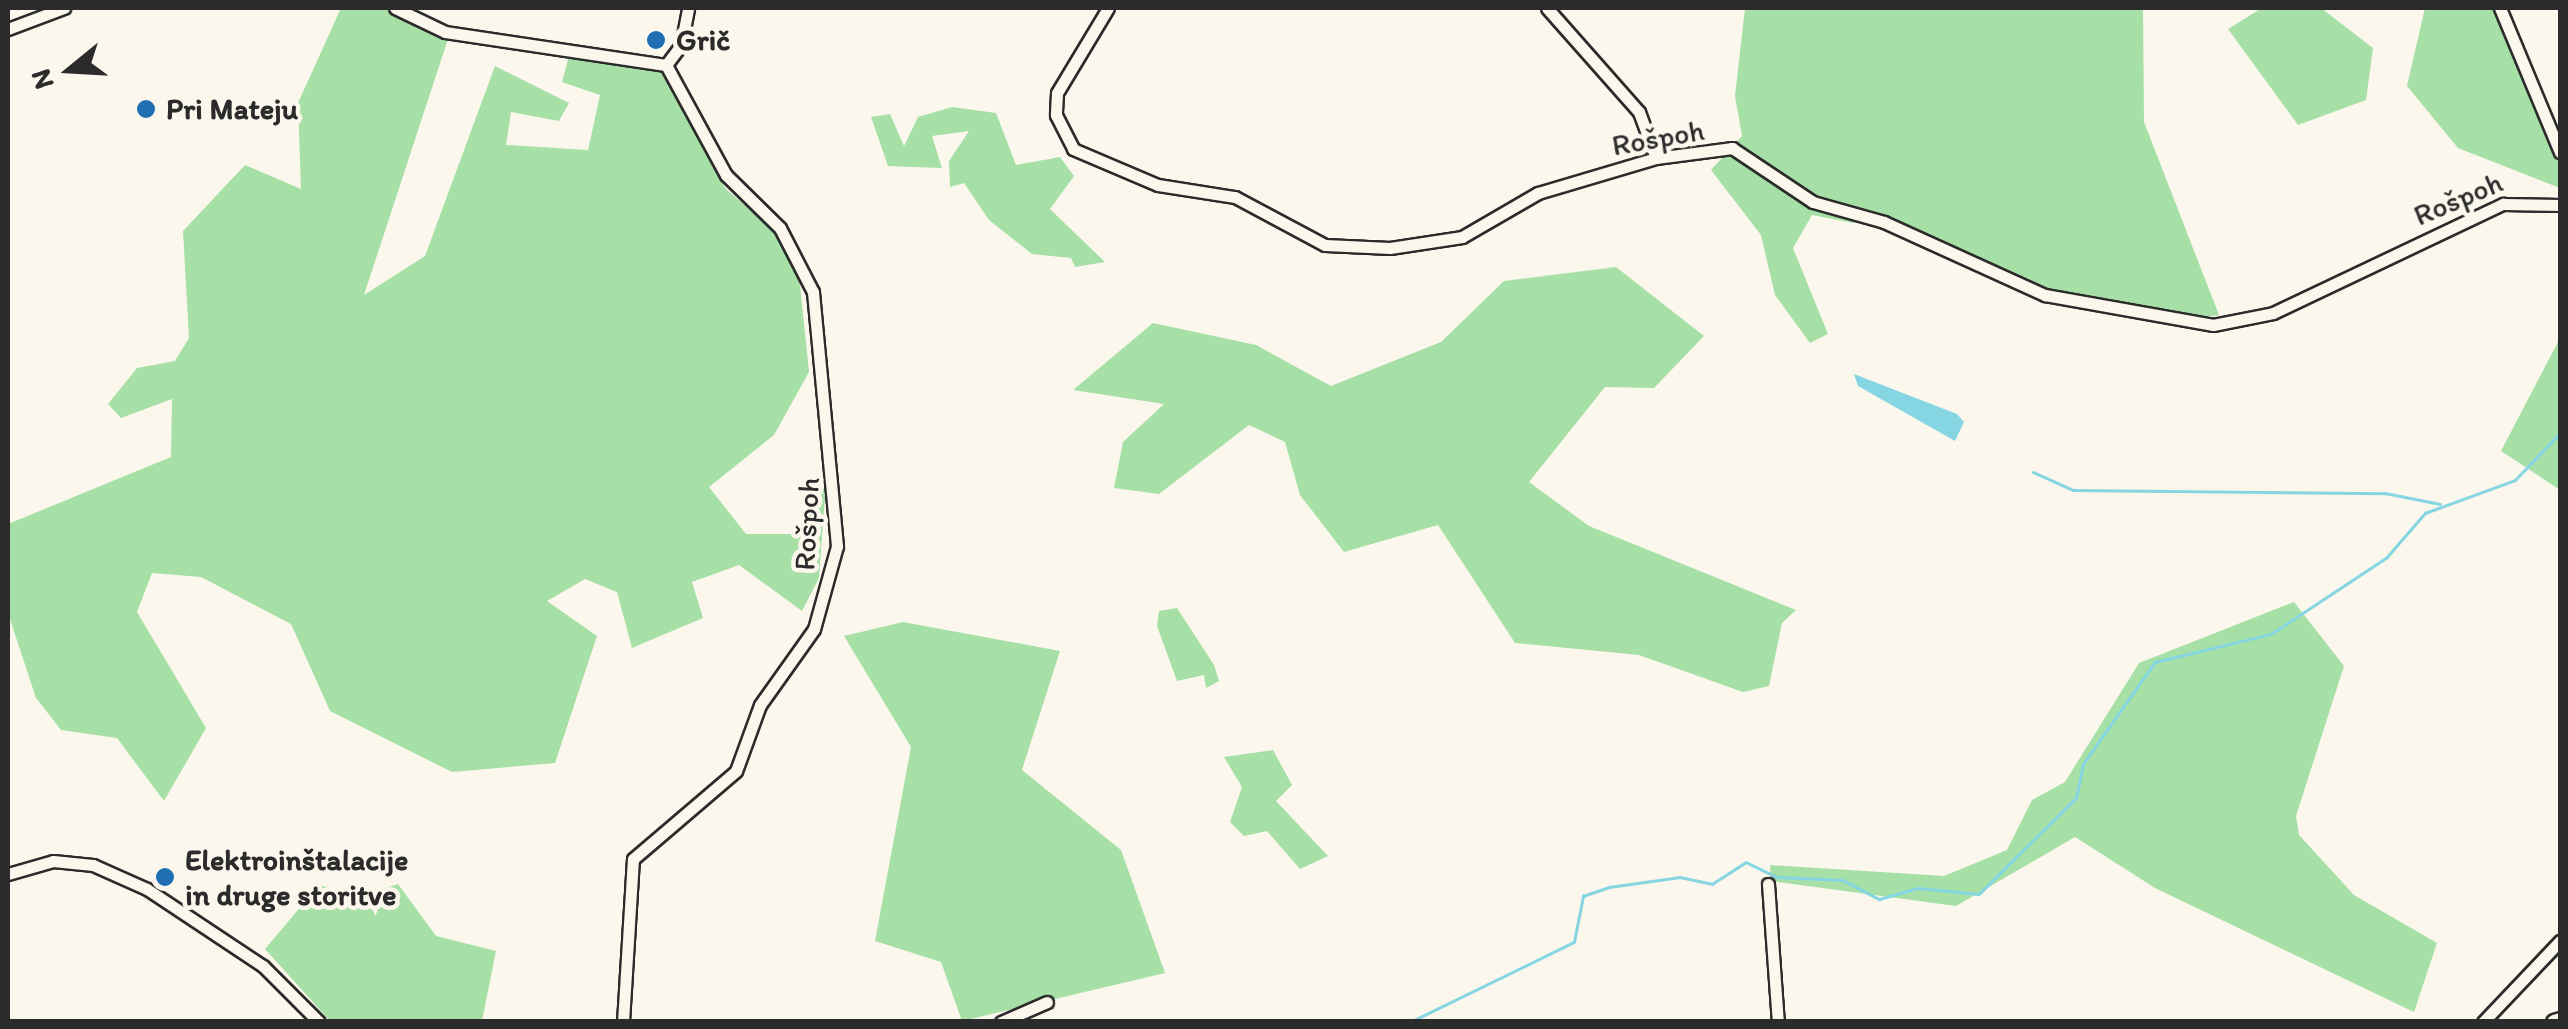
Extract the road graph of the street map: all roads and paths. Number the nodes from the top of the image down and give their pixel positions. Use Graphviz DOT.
graph roads {
  1 [pos="64,8"];
  2 [pos="395,8"];
  3 [pos="688,8"];
  4 [pos="1108,8"];
  5 [pos="1547,8"];
  6 [pos="2500,8"];
  7 [pos="8,29"];
  8 [pos="666,64"];
  9 [pos="2560,152"];
  10 [pos="1656,158"];
  11 [pos="2560,204"];
  12 [pos="8,874"];
  13 [pos="1768,884"];
  14 [pos="2560,941"];
  15 [pos="1047,1002"];
  16 [pos="319,1022"];
  17 [pos="623,1022"];
  18 [pos="1002,1022"];
  19 [pos="1778,1022"];
  20 [pos="2484,1022"];
  1 -- 7 [label="street"];
  2 -- 8 [label="street"];
  3 -- 8 [label="street"];
  4 -- 10 [label="street, Rošpoh"];
  5 -- 10 [label="street"];
  6 -- 9 [label="street"];
  8 -- 17 [label="street, Rošpoh"];
  10 -- 11 [label="street, Rošpoh"];
  12 -- 16 [label="street"];
  13 -- 19 [label="street"];
  14 -- 20 [label="street"];
  15 -- 18 [label="street"];
}
